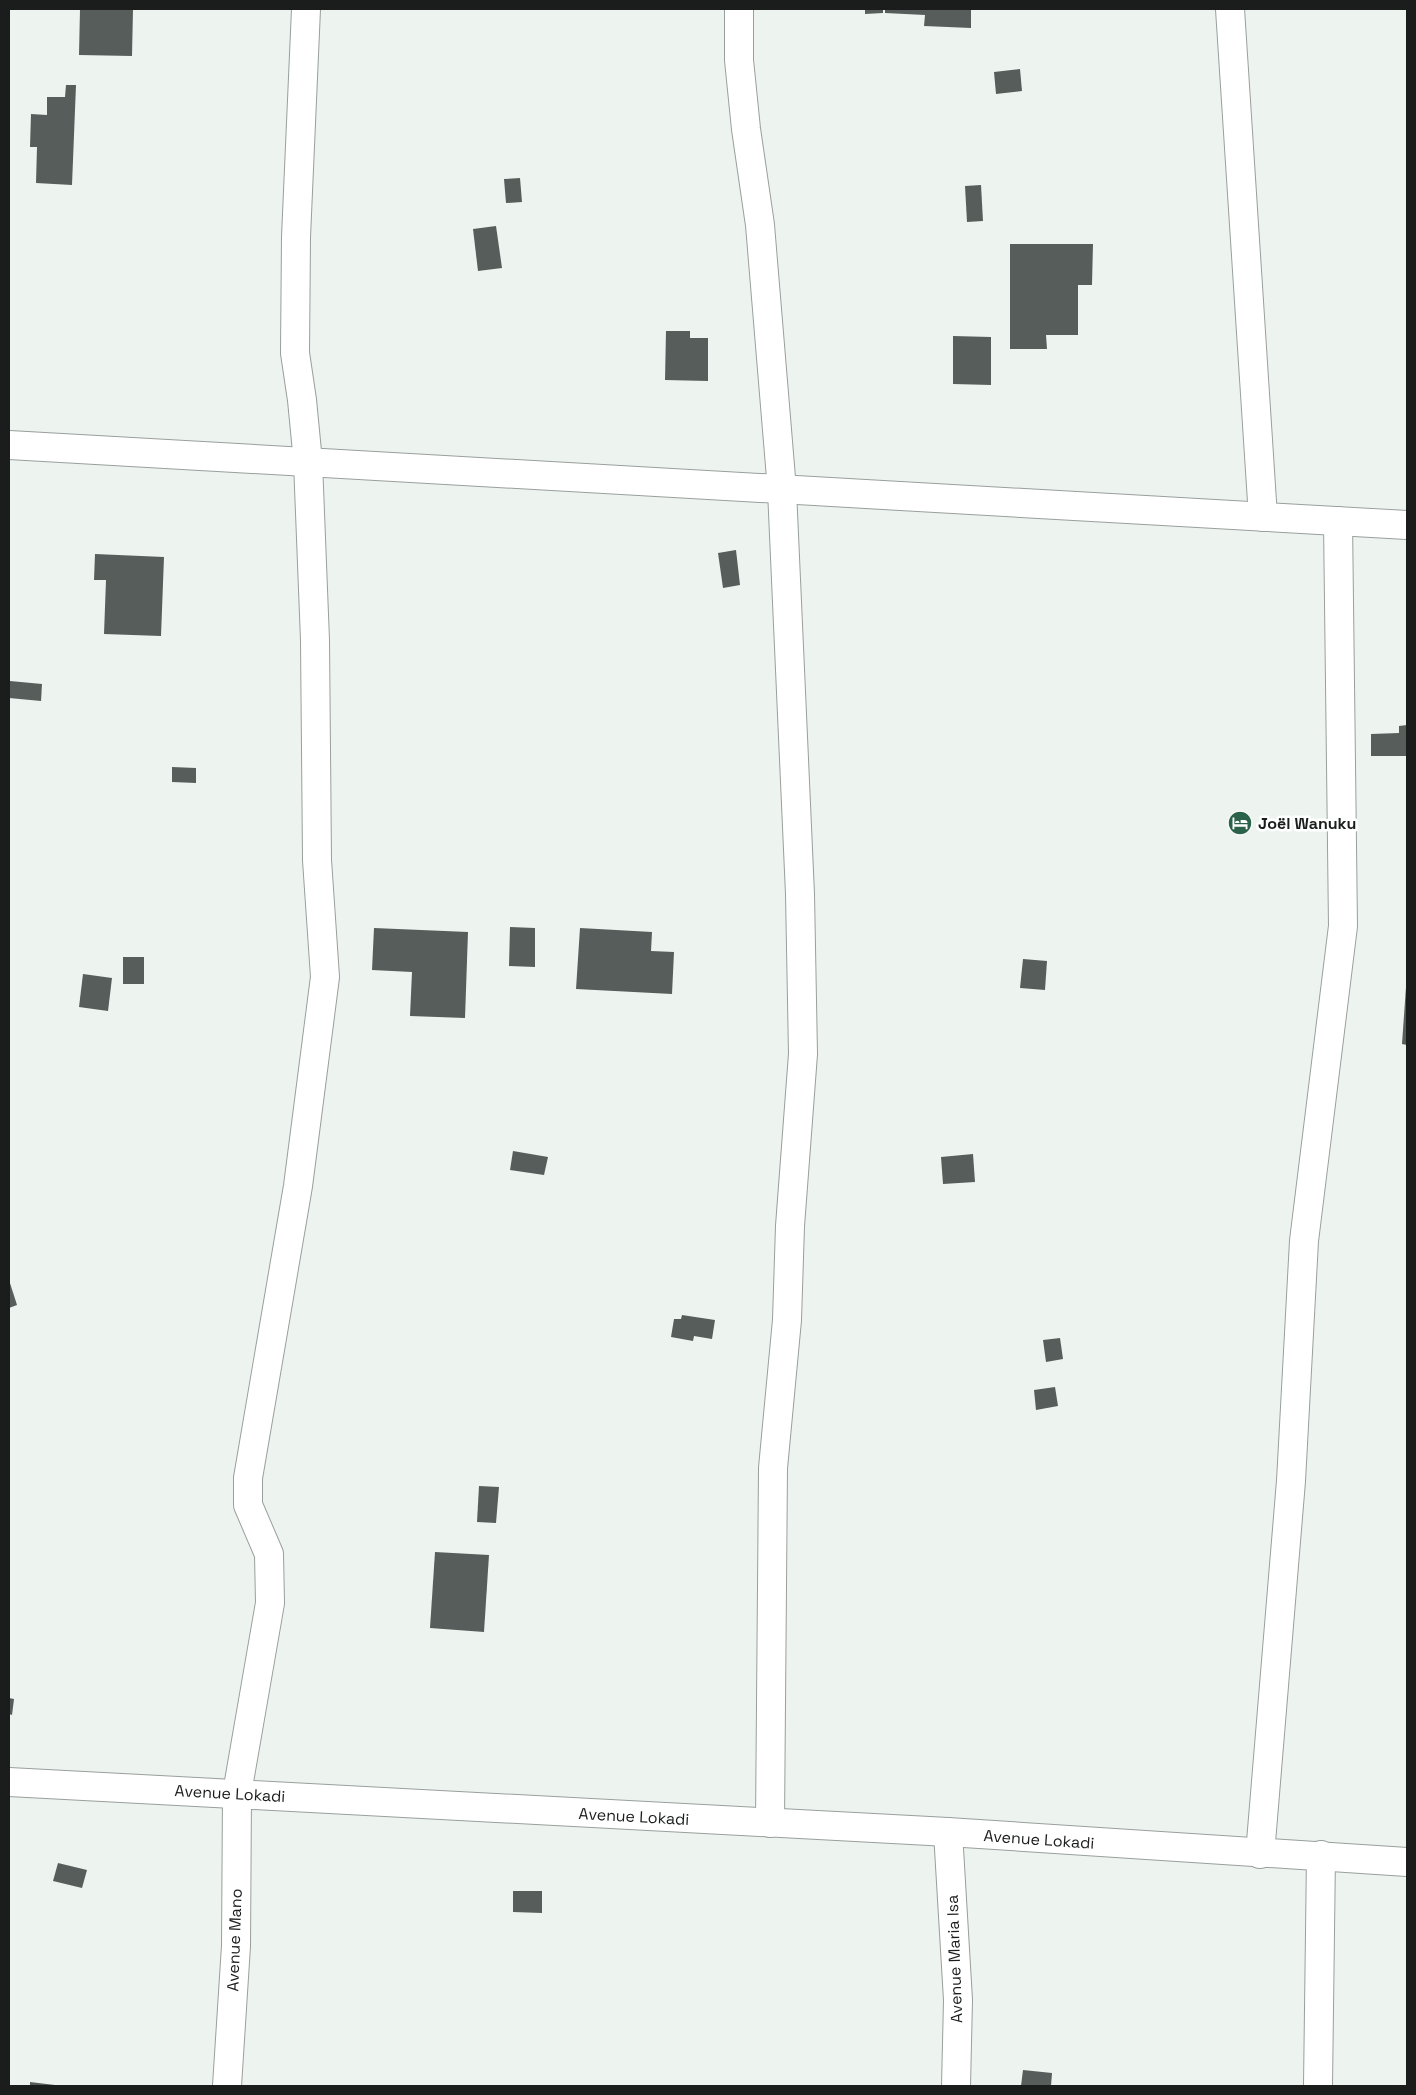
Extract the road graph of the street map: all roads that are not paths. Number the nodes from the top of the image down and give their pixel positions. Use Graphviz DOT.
graph roads {
  1 [pos="306,9"];
  2 [pos="738,9"];
  3 [pos="1230,9"];
  4 [pos="9,445"];
  5 [pos="308,462"];
  6 [pos="782,490"];
  7 [pos="1263,517"];
  8 [pos="1338,521"];
  9 [pos="1407,525"];
  10 [pos="9,1782"];
  11 [pos="237,1793"];
  12 [pos="770,1824"];
  13 [pos="948,1832"];
  14 [pos="1260,1854"];
  15 [pos="1321,1855"];
  16 [pos="1407,1862"];
  17 [pos="227,2086"];
  18 [pos="956,2086"];
  19 [pos="1318,2086"];
  1 -- 5 [label="street, Avenue Mano"];
  2 -- 6 [label="street"];
  3 -- 7 [label="street"];
  4 -- 5 [label="street"];
  5 -- 6 [label="street"];
  5 -- 11 [label="street, Avenue Mano"];
  6 -- 7 [label="street"];
  6 -- 12 [label="street"];
  7 -- 8 [label="street"];
  8 -- 9 [label="street"];
  8 -- 14 [label="street"];
  10 -- 11 [label="street, Avenue Lokadi"];
  11 -- 12 [label="street, Avenue Lokadi"];
  11 -- 17 [label="street, Avenue Mano"];
  12 -- 13 [label="street, Avenue Lokadi"];
  13 -- 14 [label="street, Avenue Lokadi"];
  13 -- 18 [label="street, Avenue Maria Isa"];
  14 -- 15 [label="street, Avenue Lokadi"];
  15 -- 16 [label="street, Avenue Lokadi"];
  15 -- 19 [label="street"];
}
